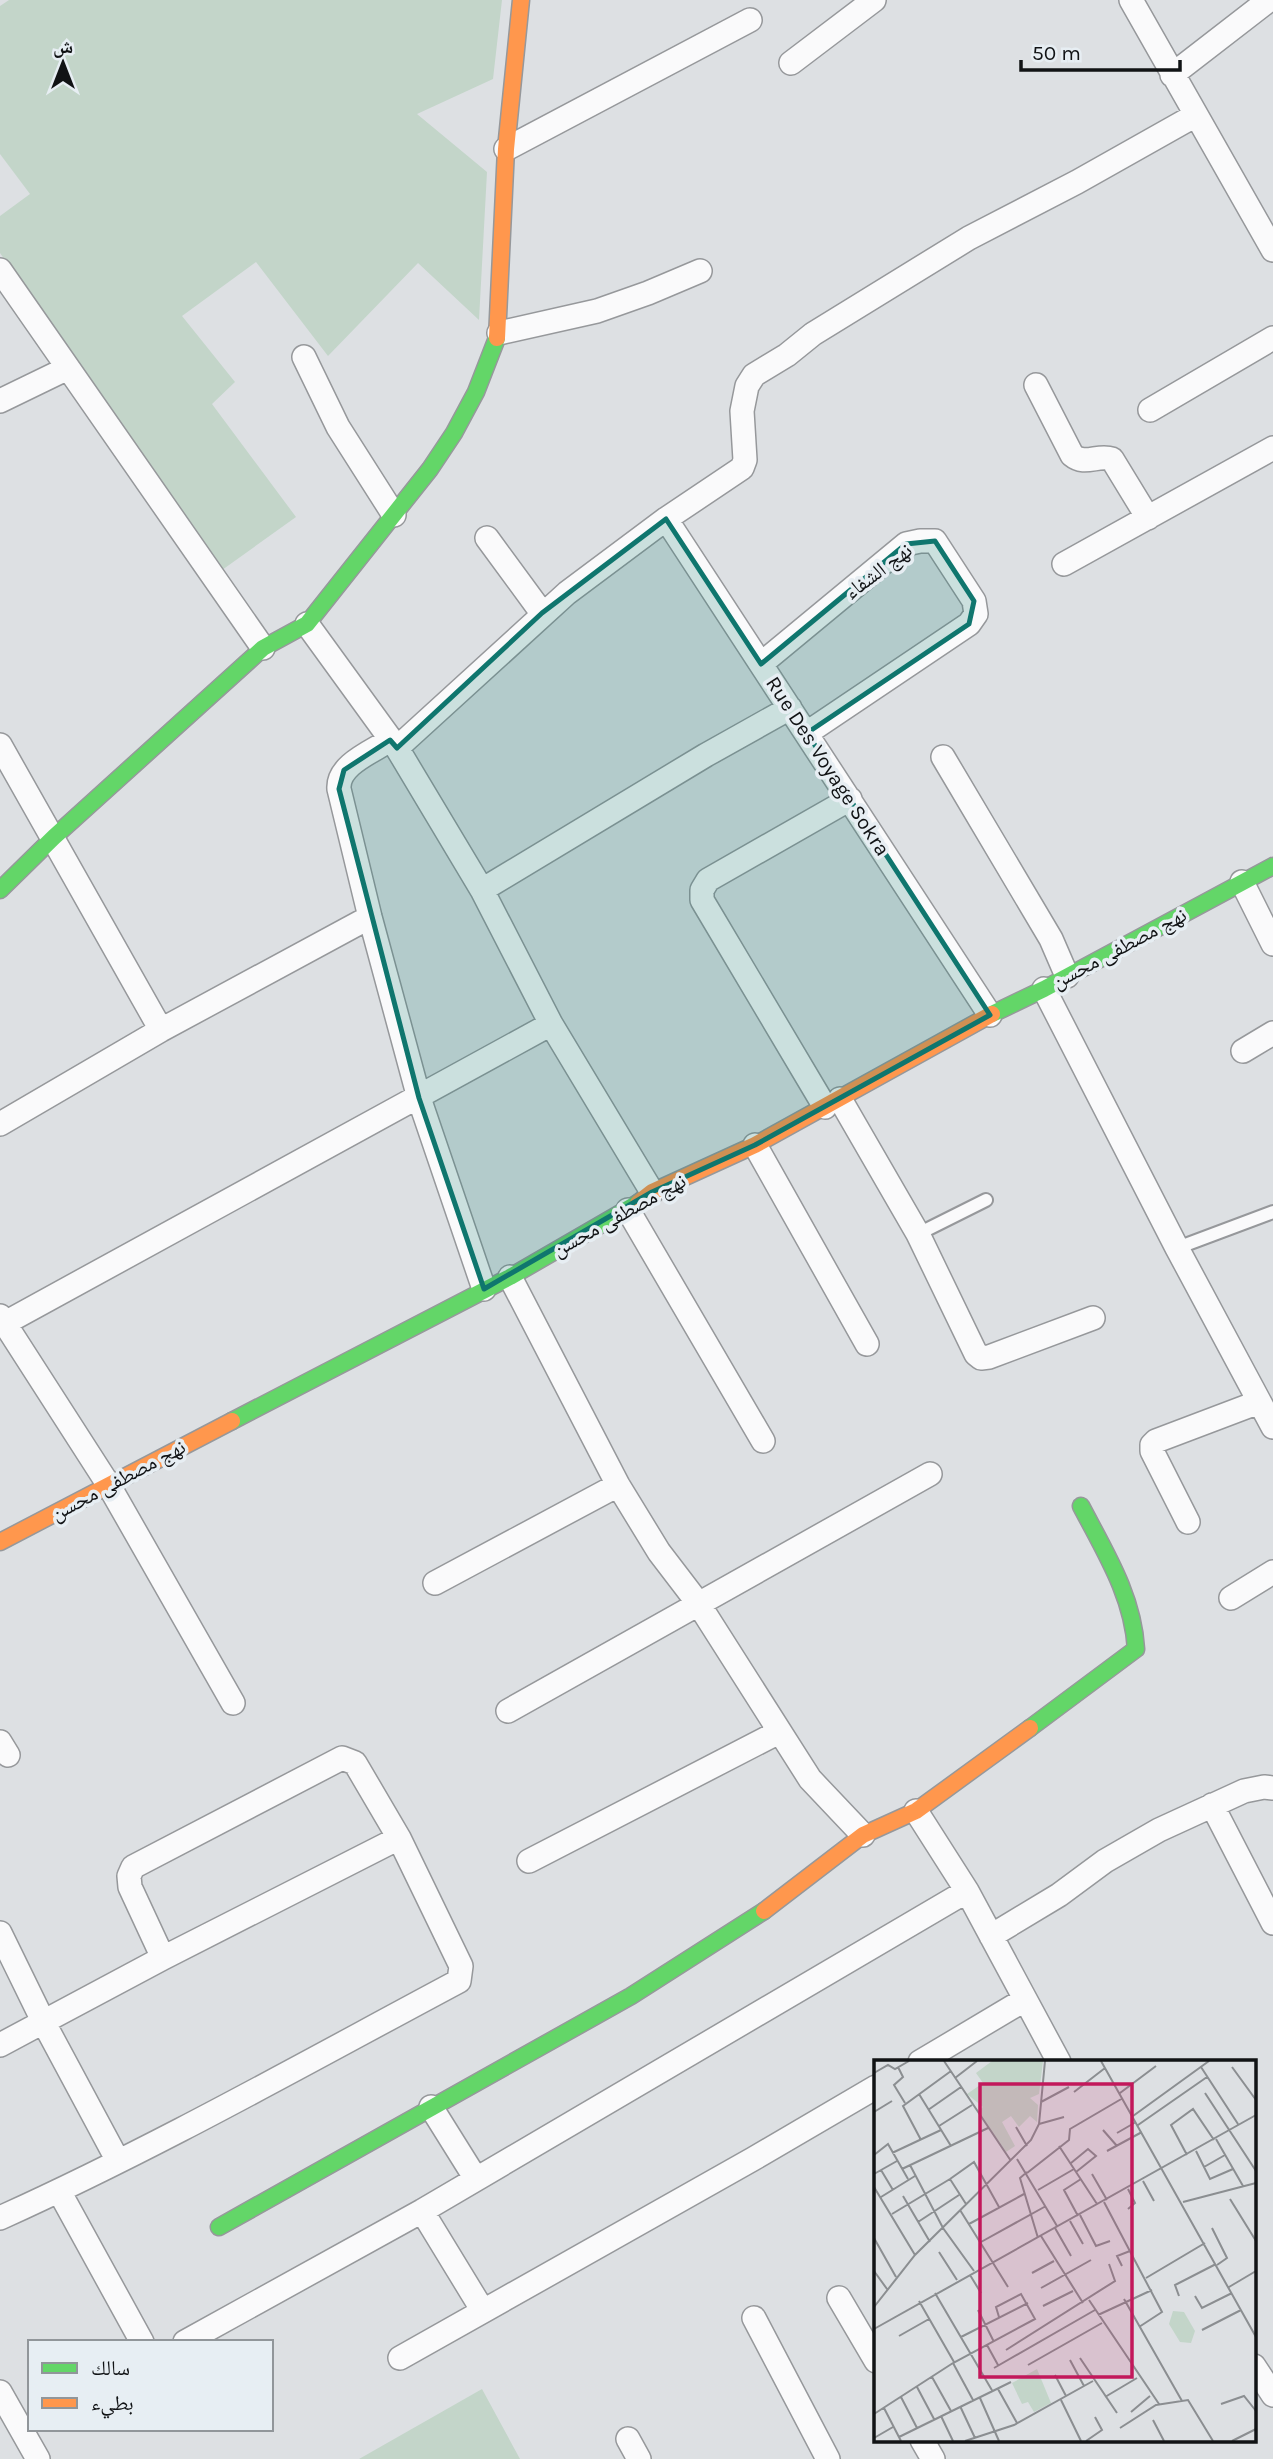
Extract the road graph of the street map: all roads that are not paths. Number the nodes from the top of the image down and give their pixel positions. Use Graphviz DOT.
graph roads {
  1 [pos="521,0"];
  2 [pos="874,0"];
  3 [pos="1131,0"];
  4 [pos="1269,0"];
  5 [pos="750,20"];
  6 [pos="791,62"];
  7 [pos="1172,75"];
  8 [pos="1196,116"];
  9 [pos="506,149"];
  10 [pos="1273,250"];
  11 [pos="0,270"];
  12 [pos="700,271"];
  13 [pos="499,333"];
  14 [pos="1273,338"];
  15 [pos="304,357"];
  16 [pos="68,368"];
  17 [pos="1036,385"];
  18 [pos="0,401"];
  19 [pos="1150,410"];
  20 [pos="1273,449"];
  21 [pos="394,515"];
  22 [pos="1148,518"];
  23 [pos="666,519"];
  24 [pos="487,538"];
  25 [pos="1063,564"];
  26 [pos="542,613"];
  27 [pos="307,624"];
  28 [pos="262,648"];
  29 [pos="761,664"];
  30 [pos="790,708"];
  31 [pos="807,733"];
  32 [pos="394,744"];
  33 [pos="0,745"];
  34 [pos="943,757"];
  35 [pos="850,799"];
  36 [pos="54,837"];
  37 [pos="1273,866"];
  38 [pos="1242,882"];
  39 [pos="0,890"];
  40 [pos="482,890"];
  41 [pos="370,917"];
  42 [pos="1273,944"];
  43 [pos="1067,976"];
  44 [pos="1044,989"];
  45 [pos="990,1015"];
  46 [pos="551,1024"];
  47 [pos="162,1030"];
  48 [pos="1273,1033"];
  49 [pos="1243,1051"];
  50 [pos="419,1098"];
  51 [pos="832,1103"];
  52 [pos="0,1124"];
  53 [pos="755,1146"];
  54 [pos="652,1192"];
  55 [pos="986,1200"];
  56 [pos="628,1210"];
  57 [pos="1273,1212"];
  58 [pos="918,1234"];
  59 [pos="1177,1248"];
  60 [pos="510,1277"];
  61 [pos="484,1289"];
  62 [pos="1093,1318"];
  63 [pos="2,1320"];
  64 [pos="867,1344"];
  65 [pos="1259,1402"];
  66 [pos="1273,1427"];
  67 [pos="763,1441"];
  68 [pos="930,1474"];
  69 [pos="108,1485"];
  70 [pos="618,1485"];
  71 [pos="1081,1506"];
  72 [pos="1188,1522"];
  73 [pos="0,1542"];
  74 [pos="1273,1572"];
  75 [pos="436,1583"];
  76 [pos="1231,1598"];
  77 [pos="698,1603"];
  78 [pos="233,1703"];
  79 [pos="508,1711"];
  80 [pos="779,1732"];
  81 [pos="1273,1788"];
  82 [pos="1212,1805"];
  83 [pos="916,1811"];
  84 [pos="863,1835"];
  85 [pos="399,1838"];
  86 [pos="529,1861"];
  87 [pos="967,1891"];
  88 [pos="1273,1923"];
  89 [pos="0,1933"];
  90 [pos="991,1936"];
  91 [pos="163,1958"];
  92 [pos="1024,2000"];
  93 [pos="44,2023"];
  94 [pos="0,2045"];
  95 [pos="923,2060"];
  96 [pos="1058,2060"];
  97 [pos="874,2089"];
  98 [pos="431,2107"];
  99 [pos="118,2161"];
  100 [pos="476,2179"];
  101 [pos="59,2192"];
  102 [pos="422,2211"];
  103 [pos="0,2218"];
  104 [pos="219,2227"];
  105 [pos="839,2298"];
  106 [pos="483,2311"];
  107 [pos="754,2318"];
  108 [pos="141,2340"];
  109 [pos="189,2340"];
  110 [pos="400,2358"];
  111 [pos="874,2358"];
  112 [pos="1256,2369"];
  113 [pos="0,2392"];
  114 [pos="1273,2395"];
  115 [pos="923,2442"];
  116 [pos="38,2459"];
  117 [pos="828,2459"];
  118 [pos="933,2459"];
  1 -- 9 [label="street"];
  2 -- 6 [label="street"];
  3 -- 7 [label="street"];
  4 -- 7 [label="street"];
  5 -- 9 [label="street"];
  7 -- 8 [label="street"];
  8 -- 10 [label="street"];
  8 -- 23 [label="street"];
  9 -- 13 [label="street"];
  11 -- 16 [label="street"];
  12 -- 13 [label="street"];
  13 -- 21 [label="street"];
  14 -- 19 [label="street"];
  15 -- 21 [label="street"];
  16 -- 18 [label="street"];
  16 -- 28 [label="street"];
  17 -- 22 [label="street"];
  20 -- 22 [label="street"];
  21 -- 27 [label="street"];
  22 -- 25 [label="street"];
  23 -- 26 [label="street"];
  23 -- 29 [label="street, Rue Des Voyage Sokra"];
  24 -- 26 [label="street"];
  26 -- 32 [label="street"];
  27 -- 28 [label="street"];
  27 -- 32 [label="street"];
  28 -- 36 [label="street"];
  29 -- 30 [label="street, Rue Des Voyage Sokra"];
  29 -- 31 [label="street, نهج الشفاء"];
  30 -- 31 [label="street, Rue Des Voyage Sokra"];
  30 -- 40 [label="street"];
  31 -- 35 [label="street, Rue Des Voyage Sokra"];
  32 -- 40 [label="street"];
  32 -- 41 [label="street"];
  33 -- 36 [label="street"];
  34 -- 43 [label="street"];
  35 -- 45 [label="street, Rue Des Voyage Sokra"];
  35 -- 51 [label="street"];
  36 -- 39 [label="street"];
  36 -- 47 [label="street"];
  37 -- 38 [label="street, نهج مصطفى محسن"];
  38 -- 42 [label="street"];
  38 -- 43 [label="street, نهج مصطفى محسن"];
  40 -- 46 [label="street"];
  41 -- 47 [label="street"];
  41 -- 50 [label="street"];
  43 -- 44 [label="street, نهج مصطفى محسن"];
  44 -- 45 [label="street, نهج مصطفى محسن"];
  44 -- 59 [label="street"];
  45 -- 51 [label="street, نهج مصطفى محسن"];
  46 -- 50 [label="street"];
  46 -- 54 [label="street"];
  47 -- 52 [label="street"];
  48 -- 49 [label="street"];
  50 -- 61 [label="street"];
  50 -- 63 [label="street"];
  51 -- 53 [label="street, نهج مصطفى محسن"];
  51 -- 58 [label="street"];
  53 -- 54 [label="street, نهج مصطفى محسن"];
  53 -- 64 [label="street"];
  54 -- 56 [label="street, نهج مصطفى محسن"];
  55 -- 58 [label="lane"];
  56 -- 60 [label="street, نهج مصطفى محسن"];
  56 -- 67 [label="street"];
  57 -- 59 [label="lane"];
  58 -- 62 [label="street"];
  59 -- 65 [label="street"];
  60 -- 61 [label="street, نهج مصطفى محسن"];
  60 -- 70 [label="street"];
  61 -- 69 [label="street, نهج مصطفى محسن"];
  63 -- 69 [label="street"];
  65 -- 66 [label="street"];
  65 -- 72 [label="street"];
  68 -- 77 [label="street"];
  69 -- 73 [label="street, نهج مصطفى محسن"];
  69 -- 78 [label="street"];
  70 -- 75 [label="street"];
  70 -- 77 [label="street"];
  71 -- 83 [label="street"];
  74 -- 76 [label="street"];
  77 -- 79 [label="street"];
  77 -- 80 [label="street"];
  80 -- 84 [label="street"];
  80 -- 86 [label="street"];
  81 -- 82 [label="street"];
  82 -- 88 [label="street"];
  82 -- 90 [label="street"];
  83 -- 84 [label="street"];
  83 -- 87 [label="street"];
  84 -- 98 [label="street"];
  85 -- 91 [label="street"];
  85 -- 91 [label="street"];
  85 -- 99 [label="street"];
  87 -- 90 [label="street"];
  87 -- 100 [label="street"];
  89 -- 93 [label="street"];
  90 -- 92 [label="street"];
  91 -- 93 [label="street"];
  92 -- 95 [label="street"];
  92 -- 96 [label="street"];
  93 -- 94 [label="street"];
  93 -- 99 [label="street"];
  97 -- 106 [label="street"];
  98 -- 100 [label="street"];
  98 -- 104 [label="street"];
  99 -- 101 [label="street"];
  100 -- 102 [label="street"];
  101 -- 103 [label="street"];
  101 -- 108 [label="street"];
  102 -- 106 [label="street"];
  102 -- 109 [label="street"];
  105 -- 111 [label="street"];
  106 -- 110 [label="street"];
  107 -- 117 [label="street"];
  112 -- 114 [label="street"];
  113 -- 116 [label="street"];
  115 -- 118 [label="street"];
}
